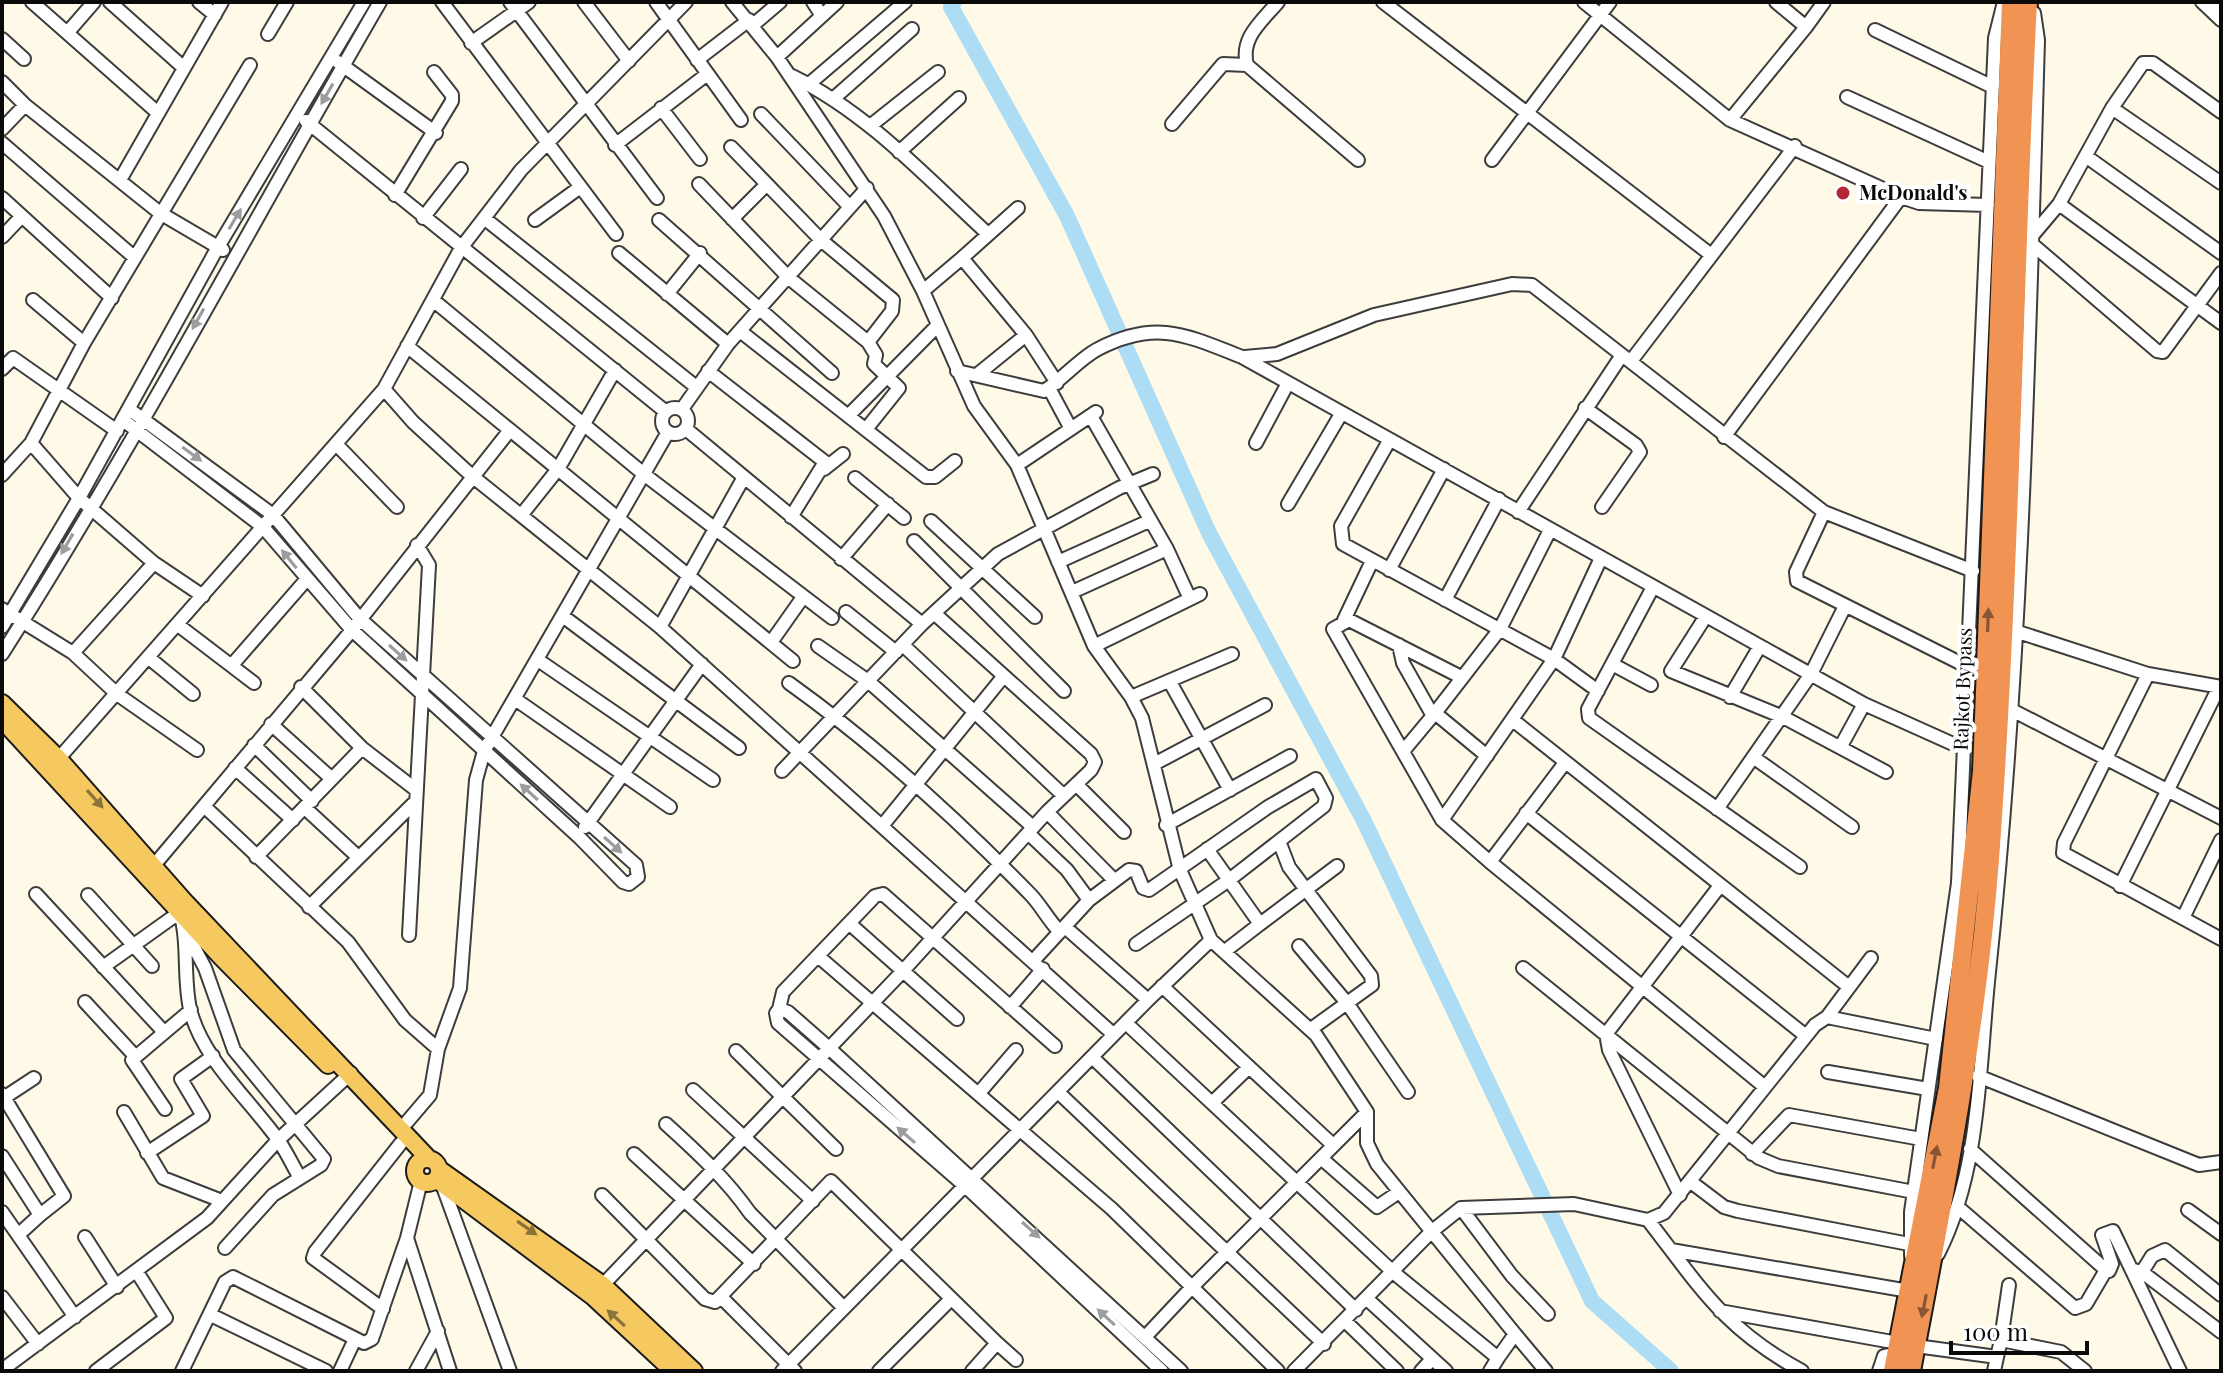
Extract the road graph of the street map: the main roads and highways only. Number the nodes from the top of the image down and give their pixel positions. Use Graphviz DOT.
graph roads {
  1 [pos="2011,2"];
  2 [pos="2030,2"];
  3 [pos="2,703"];
  4 [pos="2,720"];
  5 [pos="54,764"];
  6 [pos="149,870"];
  7 [pos="347,1077"];
  8 [pos="1922,1270"];
  9 [pos="598,1290"];
  10 [pos="1907,1360"];
  11 [pos="673,1371"];
  12 [pos="694,1371"];
  8 -- 1 [label="highway, Rajkot Bypass, one-way"];
  2 -- 8 [label="highway, Rajkot Bypass"];
  3 -- 5 [label="main road"];
  4 -- 5 [label="main road"];
  5 -- 6 [label="main road"];
  6 -- 7 [label="main road"];
  6 -- 7 [label="main road"];
  7 -- 9 [label="main road"];
  8 -- 10 [label="highway, Rajkot Bypass, one-way"];
  8 -- 10 [label="highway, Rajkot Bypass"];
  11 -- 9 [label="main road, one-way"];
  9 -- 12 [label="main road"];
}
